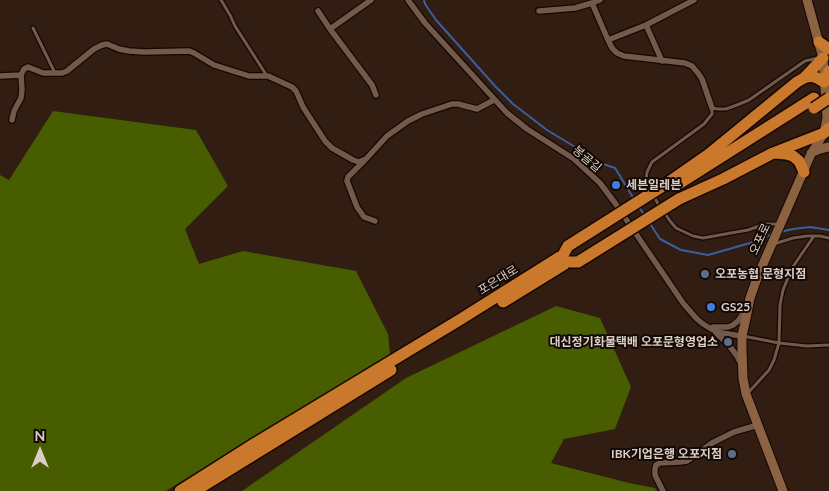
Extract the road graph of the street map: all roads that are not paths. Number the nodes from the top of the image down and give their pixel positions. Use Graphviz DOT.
graph roads {
  1 [pos="220,0"];
  2 [pos="371,0"];
  3 [pos="408,0"];
  4 [pos="600,0"];
  5 [pos="694,0"];
  6 [pos="807,0"];
  7 [pos="592,4"];
  8 [pos="318,11"];
  9 [pos="539,11"];
  10 [pos="646,25"];
  11 [pos="33,28"];
  12 [pos="330,29"];
  13 [pos="608,40"];
  14 [pos="824,50"];
  15 [pos="662,60"];
  16 [pos="792,70"];
  17 [pos="829,71"];
  18 [pos="21,74"];
  19 [pos="56,74"];
  20 [pos="803,74"];
  21 [pos="0,76"];
  22 [pos="268,76"];
  23 [pos="826,86"];
  24 [pos="376,95"];
  25 [pos="829,98"];
  26 [pos="494,100"];
  27 [pos="814,103"];
  28 [pos="712,108"];
  29 [pos="12,120"];
  30 [pos="827,132"];
  31 [pos="829,147"];
  32 [pos="774,153"];
  33 [pos="811,154"];
  34 [pos="366,159"];
  35 [pos="804,172"];
  36 [pos="673,192"];
  37 [pos="375,221"];
  38 [pos="780,226"];
  39 [pos="814,236"];
  40 [pos="829,238"];
  41 [pos="773,242"];
  42 [pos="565,259"];
  43 [pos="748,307"];
  44 [pos="706,326"];
  45 [pos="713,330"];
  46 [pos="742,336"];
  47 [pos="780,343"];
  48 [pos="829,345"];
  49 [pos="742,365"];
  50 [pos="746,394"];
  51 [pos="758,425"];
  52 [pos="180,491"];
  53 [pos="195,491"];
  54 [pos="663,491"];
  55 [pos="783,491"];
  1 -- 22 [label="lane"];
  2 -- 12 [label="street"];
  3 -- 26 [label="street, 봉골길"];
  4 -- 7 [label="street"];
  5 -- 10 [label="street"];
  6 -- 14 [label="street, 오포로"];
  7 -- 9 [label="street"];
  7 -- 13 [label="street"];
  8 -- 12 [label="street"];
  10 -- 13 [label="street"];
  10 -- 15 [label="street"];
  11 -- 19 [label="lane"];
  12 -- 24 [label="street"];
  13 -- 15 [label="street"];
  14 -- 16 [label="lane"];
  14 -- 20 [label="highway"];
  14 -- 23 [label="street, 오포로"];
  15 -- 28 [label="street"];
  16 -- 20 [label="lane"];
  16 -- 28 [label="lane"];
  17 -- 23 [label="highway"];
  18 -- 19 [label="street"];
  18 -- 21 [label="street"];
  18 -- 29 [label="street"];
  19 -- 22 [label="street"];
  20 -- 23 [label="highway"];
  20 -- 36 [label="highway"];
  22 -- 34 [label="street"];
  23 -- 27 [label="highway"];
  23 -- 30 [label="street, 오포로"];
  25 -- 27 [label="highway, bridge"];
  26 -- 34 [label="street"];
  26 -- 44 [label="street, 봉골길"];
  27 -- 36 [label="highway"];
  28 -- 38 [label="lane"];
  30 -- 32 [label="highway"];
  30 -- 33 [label="street, 오포로"];
  31 -- 33 [label="street"];
  32 -- 35 [label="highway"];
  32 -- 36 [label="highway"];
  33 -- 35 [label="street, 오포로"];
  34 -- 37 [label="street"];
  35 -- 38 [label="street, 오포로"];
  36 -- 42 [label="highway, bridge"];
  36 -- 42 [label="highway, bridge"];
  38 -- 41 [label="street, 오포로"];
  39 -- 40 [label="lane"];
  39 -- 41 [label="lane"];
  39 -- 47 [label="lane"];
  41 -- 43 [label="street, 오포로"];
  42 -- 52 [label="highway, 포은대로"];
  42 -- 53 [label="highway, 포은대로"];
  43 -- 44 [label="street"];
  43 -- 46 [label="street, 오포로"];
  44 -- 45 [label="street, 봉골길"];
  45 -- 46 [label="street, 봉골길"];
  45 -- 49 [label="street"];
  46 -- 47 [label="lane"];
  46 -- 49 [label="street, 오포로"];
  47 -- 48 [label="lane"];
  47 -- 50 [label="lane"];
  49 -- 50 [label="street, 오포로"];
  50 -- 51 [label="street, 오포로"];
  51 -- 54 [label="street"];
  51 -- 55 [label="street, 오포로"];
}
